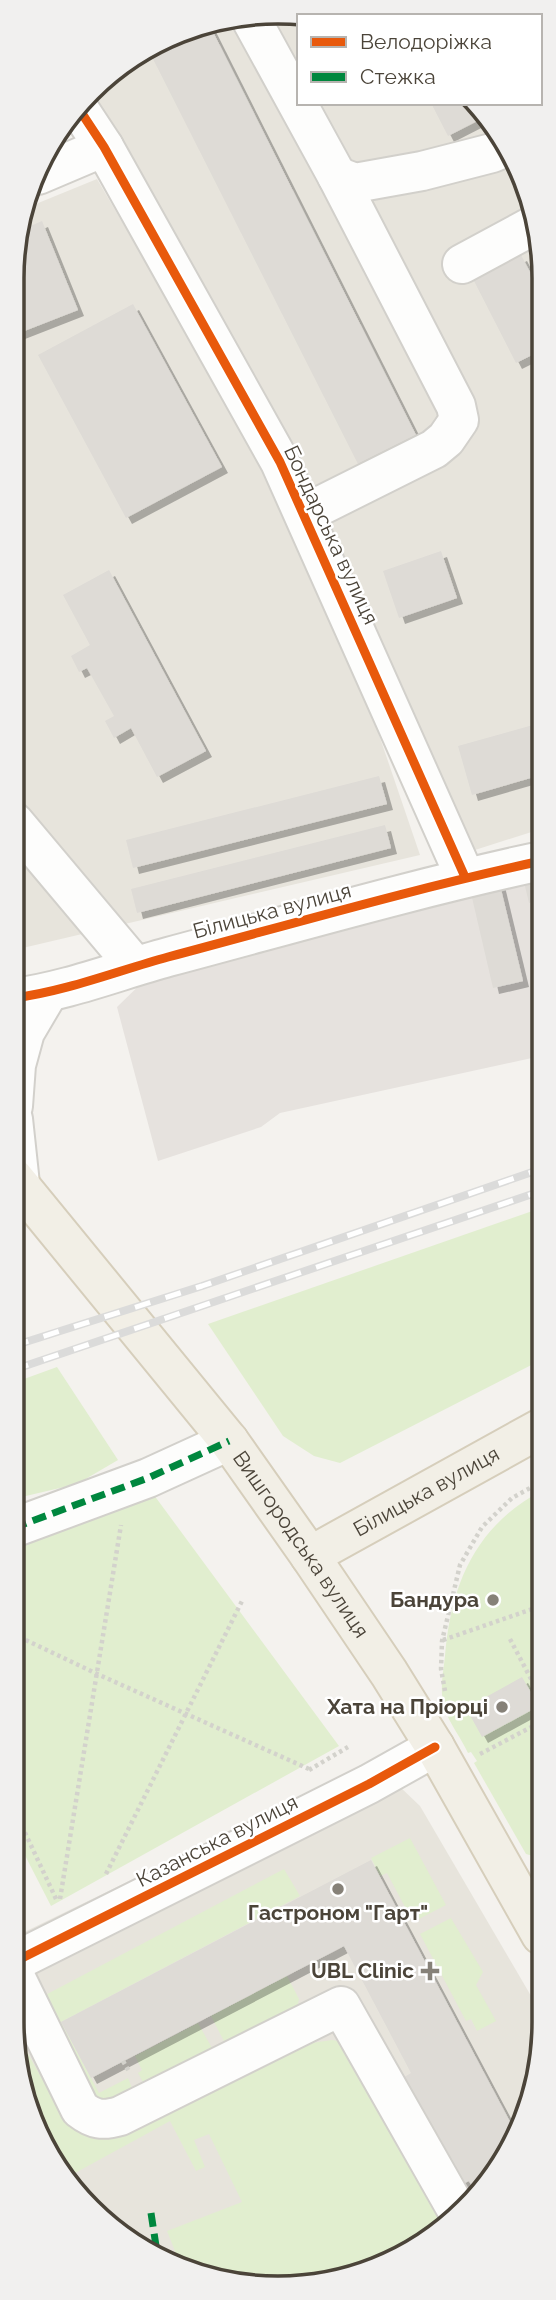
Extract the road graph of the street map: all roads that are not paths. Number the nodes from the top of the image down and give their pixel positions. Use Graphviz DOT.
graph roads {
  1 [pos="255,26"];
  2 [pos="297,103"];
  3 [pos="298,105"];
  4 [pos="83,116"];
  5 [pos="104,147"];
  6 [pos="498,151"];
  7 [pos="49,170"];
  8 [pos="337,176"];
  9 [pos="527,229"];
  10 [pos="462,264"];
  11 [pos="304,514"];
  12 [pos="24,834"];
  13 [pos="532,863"];
  14 [pos="465,877"];
  15 [pos="135,966"];
  16 [pos="31,995"];
  17 [pos="24,1036"];
  18 [pos="24,1191"];
  19 [pos="532,1433"];
  20 [pos="229,1441"];
  21 [pos="24,1524"];
  22 [pos="310,1556"];
  23 [pos="435,1747"];
  24 [pos="532,1919"];
  25 [pos="24,1956"];
  26 [pos="24,1995"];
  27 [pos="454,2204"];
  1 -- 2 [label="street"];
  3 -- 8 [label="street"];
  4 -- 5 [label="street, Бондарська вулиця"];
  5 -- 7 [label="street"];
  5 -- 11 [label="street, Бондарська вулиця"];
  6 -- 8 [label="street"];
  8 -- 11 [label="street"];
  9 -- 10 [label="street"];
  11 -- 14 [label="street, Бондарська вулиця"];
  12 -- 15 [label="street"];
  13 -- 14 [label="street, Білицька вулиця"];
  14 -- 15 [label="street, Білицька вулиця"];
  15 -- 16 [label="street, Білицька вулиця"];
  16 -- 17 [label="street, Білицька вулиця"];
  18 -- 20 [label="main road, Вишгородська вулиця"];
  19 -- 22 [label="main road, Білицька вулиця"];
  20 -- 21 [label="street"];
  20 -- 22 [label="main road, Вишгородська вулиця"];
  22 -- 23 [label="main road, Вишгородська вулиця"];
  23 -- 24 [label="main road, Вишгородська вулиця"];
  23 -- 25 [label="street, Казанська вулиця"];
  26 -- 27 [label="street"];
}
